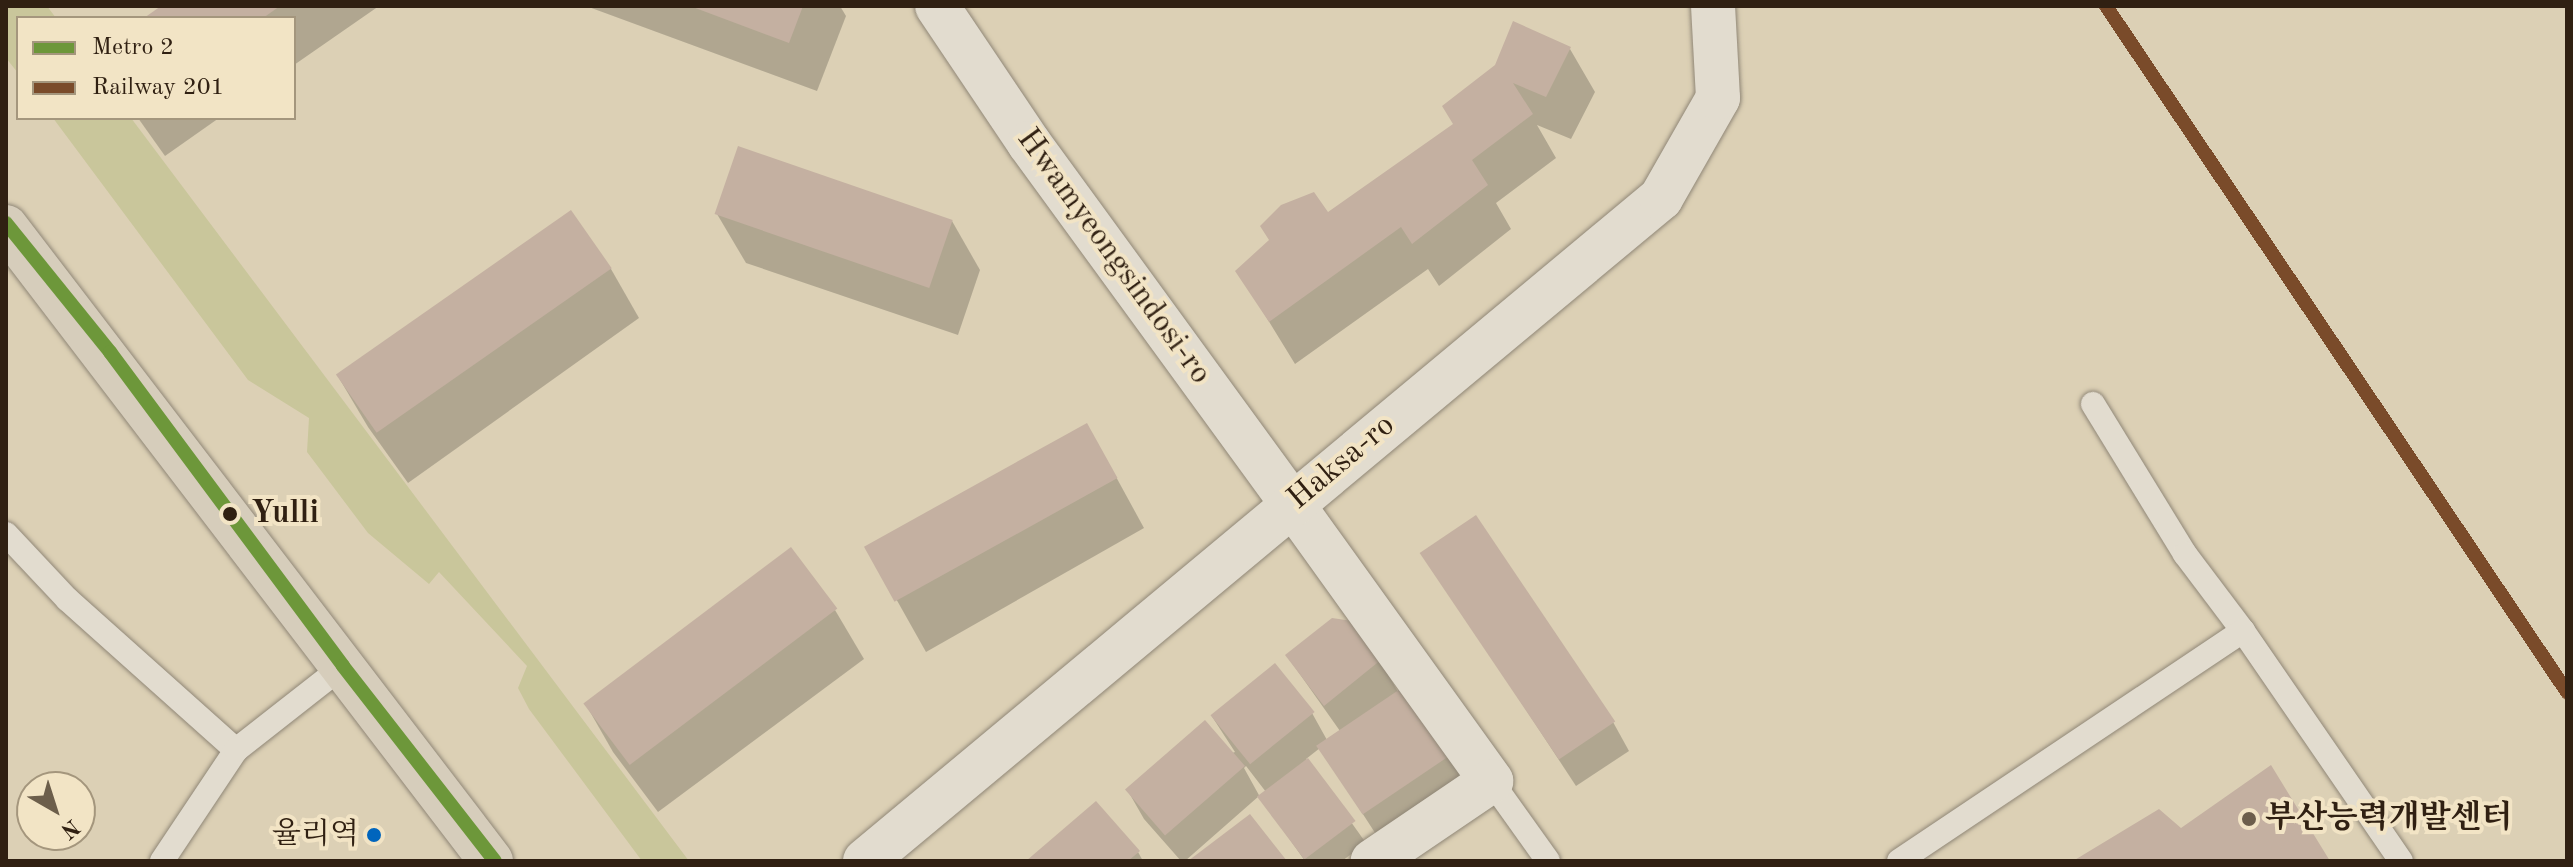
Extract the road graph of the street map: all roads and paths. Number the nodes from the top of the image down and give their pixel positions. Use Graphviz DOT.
graph roads {
  1 [pos="937,6"];
  2 [pos="1713,6"];
  3 [pos="6,227"];
  4 [pos="2093,404"];
  5 [pos="1293,505"];
  6 [pos="6,534"];
  7 [pos="2243,631"];
  8 [pos="343,666"];
  9 [pos="236,750"];
  10 [pos="1491,781"];
  11 [pos="479,853"];
  12 [pos="162,861"];
  13 [pos="865,861"];
  14 [pos="1373,861"];
  15 [pos="1548,861"];
  16 [pos="1899,861"];
  17 [pos="2401,861"];
  1 -- 5 [label="main road, Hwamyeongsindosi-ro"];
  2 -- 5 [label="main road, Haksa-ro"];
  3 -- 8 [label="main road"];
  4 -- 7 [label="lane"];
  5 -- 10 [label="main road, Hwamyeongsindosi-ro"];
  5 -- 13 [label="main road, Haksa-ro"];
  6 -- 9 [label="lane"];
  7 -- 16 [label="lane"];
  7 -- 17 [label="lane"];
  8 -- 9 [label="lane"];
  8 -- 11 [label="main road"];
  9 -- 12 [label="lane"];
  10 -- 14 [label="main road"];
  10 -- 15 [label="lane"];
}
